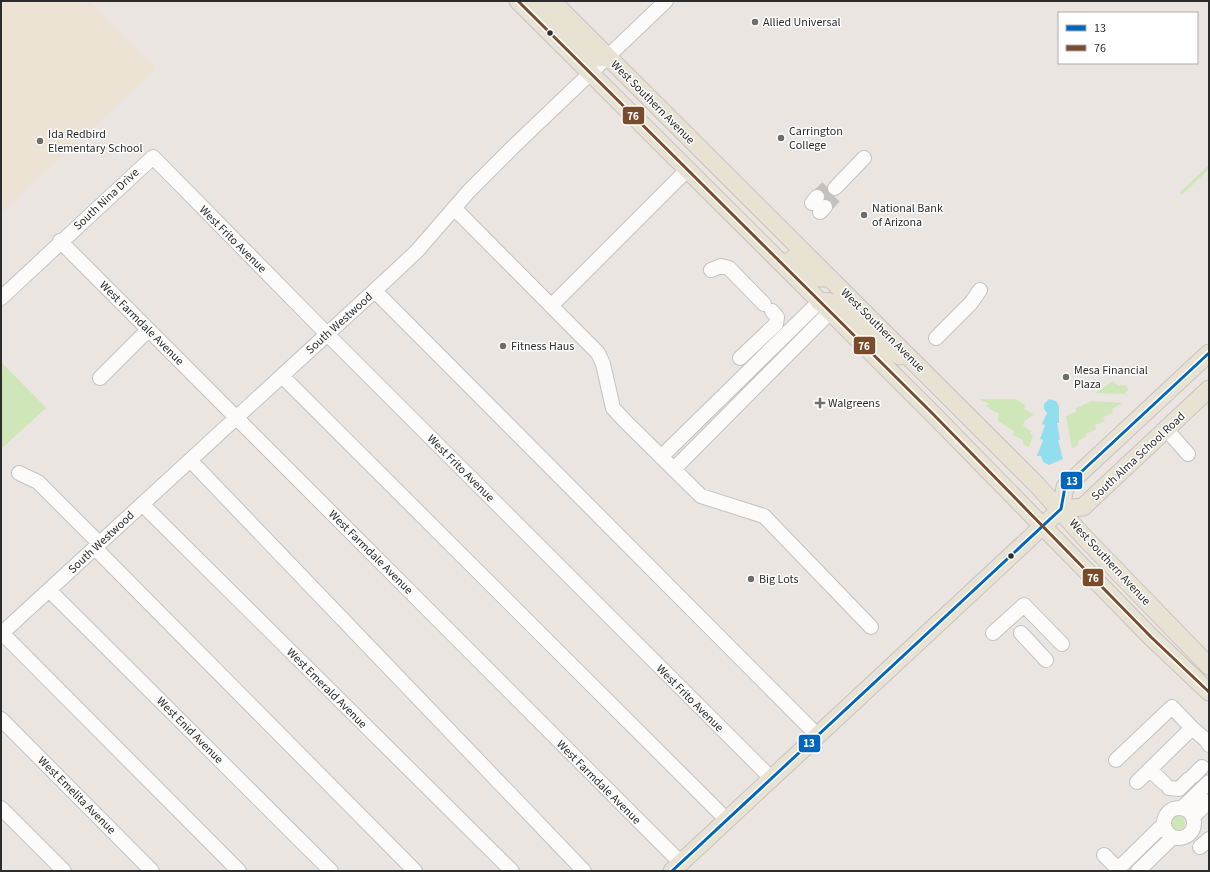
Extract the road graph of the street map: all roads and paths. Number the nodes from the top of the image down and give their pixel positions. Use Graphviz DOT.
graph roads {
  1 [pos="518,1"];
  2 [pos="534,1"];
  3 [pos="552,1"];
  4 [pos="666,1"];
  5 [pos="607,57"];
  6 [pos="590,74"];
  7 [pos="699,148"];
  8 [pos="153,157"];
  9 [pos="864,158"];
  10 [pos="687,170"];
  11 [pos="835,188"];
  12 [pos="454,208"];
  13 [pos="729,213"];
  14 [pos="60,241"];
  15 [pos="711,270"];
  16 [pos="830,278"];
  17 [pos="980,290"];
  18 [pos="375,291"];
  19 [pos="1,298"];
  20 [pos="551,306"];
  21 [pos="824,307"];
  22 [pos="148,330"];
  23 [pos="327,334"];
  24 [pos="936,338"];
  25 [pos="1209,353"];
  26 [pos="740,358"];
  27 [pos="920,366"];
  28 [pos="282,376"];
  29 [pos="100,378"];
  30 [pos="1209,389"];
  31 [pos="236,418"];
  32 [pos="1166,430"];
  33 [pos="1188,454"];
  34 [pos="661,457"];
  35 [pos="190,460"];
  36 [pos="674,469"];
  37 [pos="20,473"];
  38 [pos="142,504"];
  39 [pos="1061,509"];
  40 [pos="1043,526"];
  41 [pos="97,546"];
  42 [pos="49,590"];
  43 [pos="871,627"];
  44 [pos="1014,627"];
  45 [pos="3,629"];
  46 [pos="993,633"];
  47 [pos="1062,644"];
  48 [pos="1046,660"];
  49 [pos="1209,666"];
  50 [pos="1209,692"];
  51 [pos="1,719"];
  52 [pos="1192,728"];
  53 [pos="817,735"];
  54 [pos="1209,745"];
  55 [pos="1116,760"];
  56 [pos="1200,769"];
  57 [pos="1150,770"];
  58 [pos="771,778"];
  59 [pos="1137,782"];
  60 [pos="1209,782"];
  61 [pos="1209,801"];
  62 [pos="1,808"];
  63 [pos="1188,812"];
  64 [pos="727,820"];
  65 [pos="1164,824"];
  66 [pos="1173,837"];
  67 [pos="1104,855"];
  68 [pos="676,867"];
  69 [pos="1119,870"];
  70 [pos="64,871"];
  71 [pos="152,871"];
  72 [pos="239,871"];
  73 [pos="331,871"];
  74 [pos="415,871"];
  75 [pos="512,871"];
  76 [pos="584,871"];
  77 [pos="1138,871"];
  1 -- 6 [label="main road, West Southern Avenue"];
  2 -- 5 [label="main road"];
  3 -- 5 [label="main road, West Southern Avenue"];
  4 -- 5 [label="street, South Westwood"];
  5 -- 6 [label="street, South Westwood"];
  5 -- 7 [label="main road, West Southern Avenue"];
  6 -- 7 [label="main road"];
  6 -- 10 [label="main road, West Southern Avenue"];
  6 -- 12 [label="street, South Westwood"];
  7 -- 16 [label="main road, West Southern Avenue"];
  8 -- 14 [label="street, South Nina Drive"];
  8 -- 23 [label="street, West Frito Avenue"];
  9 -- 11 [label="street"];
  10 -- 13 [label="main road, West Southern Avenue"];
  10 -- 20 [label="street"];
  12 -- 18 [label="street, South Westwood"];
  12 -- 20 [label="street"];
  13 -- 16 [label="main road"];
  13 -- 21 [label="main road, West Southern Avenue"];
  14 -- 19 [label="street, South Nina Drive"];
  14 -- 22 [label="street, West Farmdale Avenue"];
  15 -- 26 [label="street"];
  16 -- 27 [label="main road, West Southern Avenue"];
  17 -- 24 [label="street"];
  18 -- 23 [label="street, South Westwood"];
  18 -- 53 [label="street"];
  20 -- 34 [label="street"];
  21 -- 27 [label="main road"];
  21 -- 34 [label="street"];
  21 -- 36 [label="street"];
  21 -- 40 [label="main road, West Southern Avenue"];
  22 -- 29 [label="street"];
  22 -- 31 [label="street, West Farmdale Avenue"];
  23 -- 28 [label="street, South Westwood"];
  23 -- 58 [label="street, West Frito Avenue"];
  25 -- 39 [label="main road"];
  27 -- 39 [label="main road, West Southern Avenue"];
  28 -- 31 [label="street, South Westwood"];
  28 -- 64 [label="street"];
  30 -- 32 [label="main road, South Alma School Road"];
  31 -- 35 [label="street, South Westwood"];
  31 -- 68 [label="street, West Farmdale Avenue"];
  32 -- 33 [label="street"];
  32 -- 39 [label="main road, South Alma School Road"];
  34 -- 36 [label="street"];
  35 -- 38 [label="street, South Westwood"];
  35 -- 76 [label="street"];
  36 -- 43 [label="street"];
  37 -- 41 [label="street"];
  38 -- 41 [label="street, South Westwood"];
  38 -- 75 [label="street, West Emerald Avenue"];
  39 -- 40 [label="main road"];
  39 -- 49 [label="main road, West Southern Avenue"];
  40 -- 50 [label="main road, West Southern Avenue"];
  40 -- 53 [label="main road"];
  41 -- 42 [label="street, South Westwood"];
  41 -- 74 [label="street"];
  42 -- 45 [label="street, South Westwood"];
  42 -- 73 [label="street, West Enid Avenue"];
  44 -- 46 [label="street"];
  44 -- 47 [label="street"];
  44 -- 48 [label="street"];
  45 -- 72 [label="street"];
  51 -- 71 [label="street, West Emelita Avenue"];
  52 -- 54 [label="street"];
  52 -- 55 [label="street"];
  52 -- 57 [label="street"];
  53 -- 58 [label="main road"];
  56 -- 57 [label="street"];
  57 -- 59 [label="street"];
  58 -- 64 [label="main road"];
  60 -- 63 [label="street"];
  61 -- 63 [label="street"];
  62 -- 70 [label="street"];
  63 -- 65 [label="street"];
  63 -- 66 [label="street"];
  64 -- 68 [label="main road"];
  65 -- 66 [label="street"];
  65 -- 69 [label="street"];
  66 -- 77 [label="street"];
  67 -- 69 [label="street"];
}
